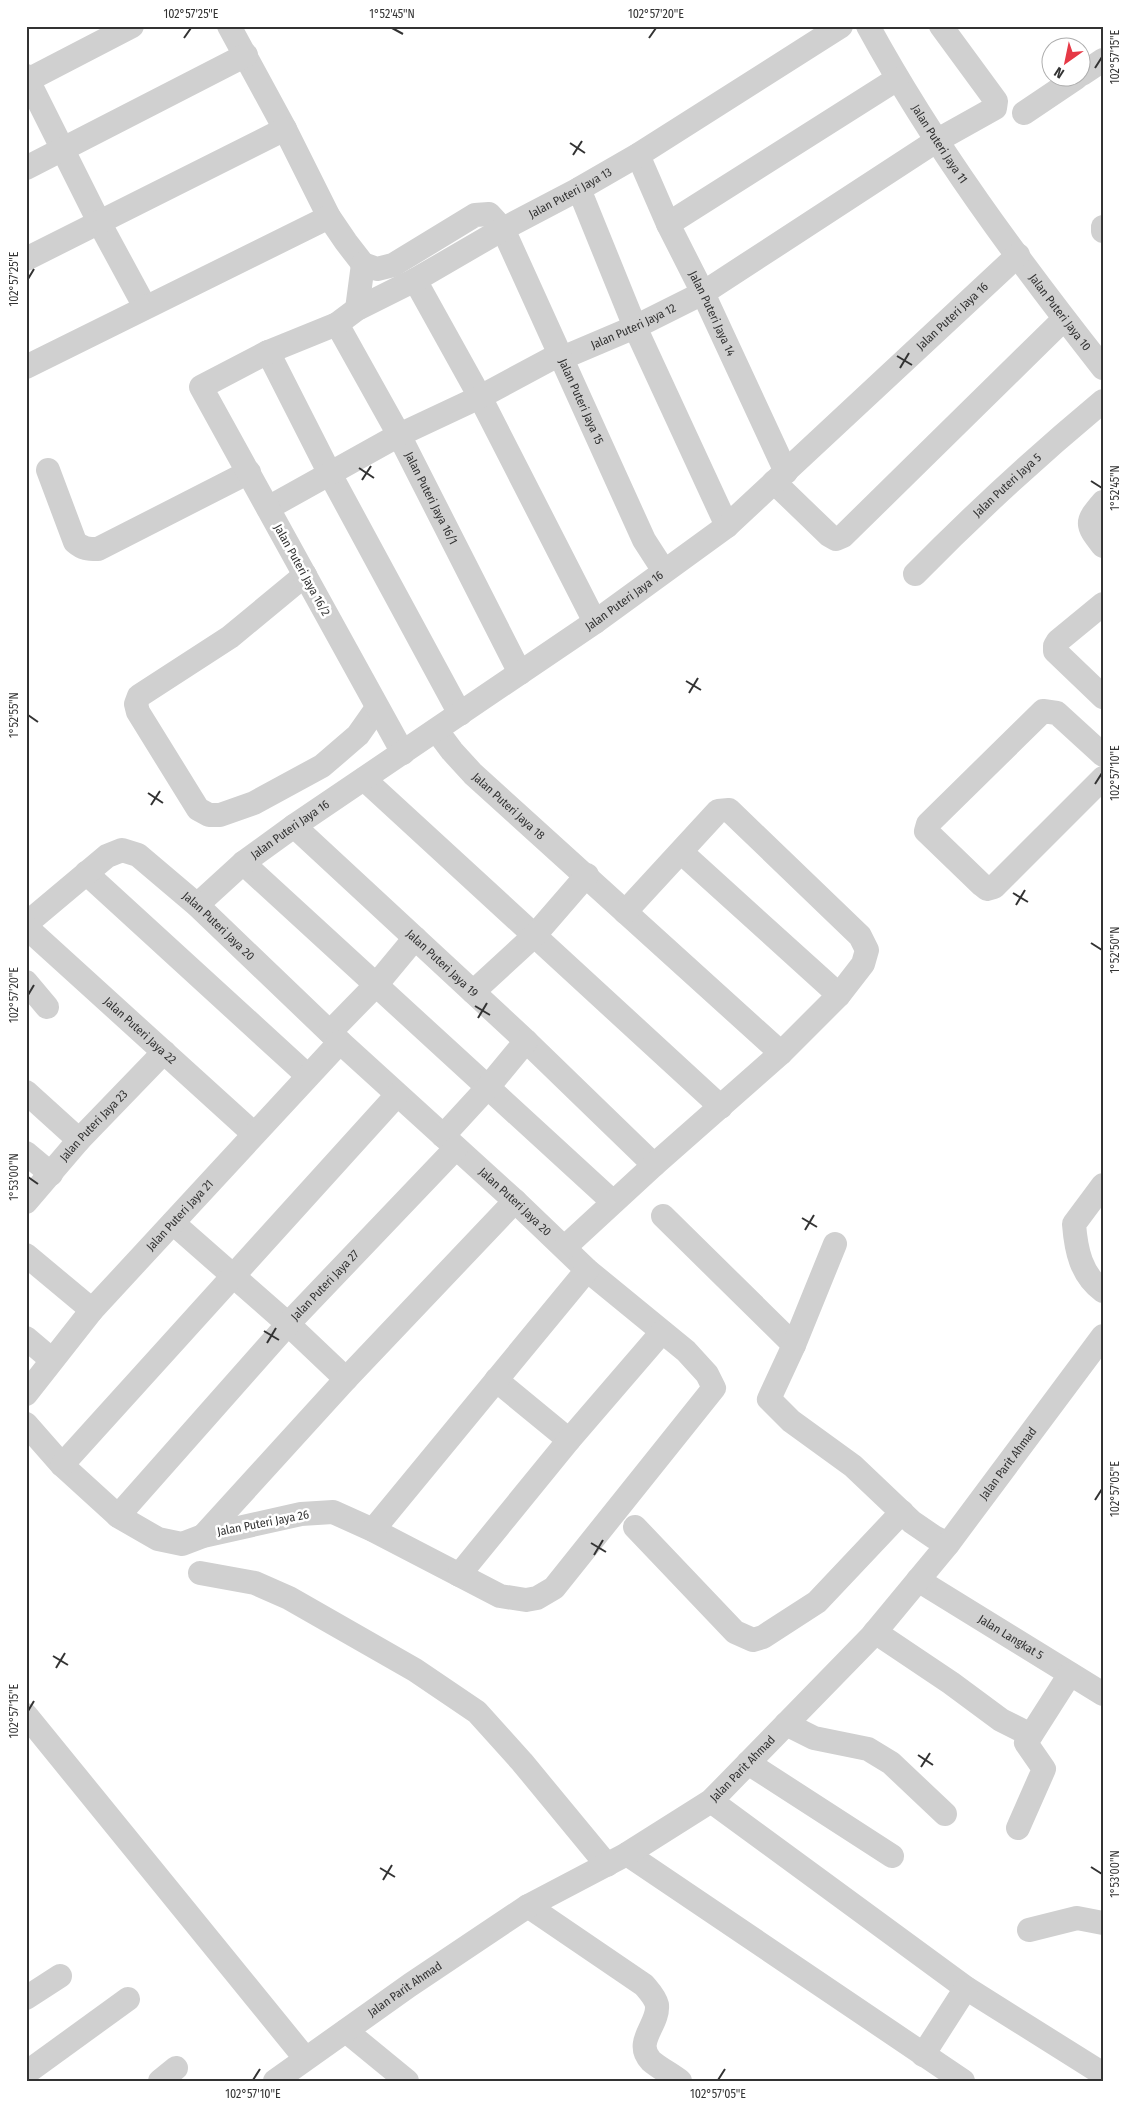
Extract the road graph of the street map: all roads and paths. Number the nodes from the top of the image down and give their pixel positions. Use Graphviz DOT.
graph roads {
  1 [pos="132,26"];
  2 [pos="229,26"];
  3 [pos="841,26"];
  4 [pos="868,26"];
  5 [pos="941,26"];
  6 [pos="246,55"];
  7 [pos="1103,60"];
  8 [pos="1092,67"];
  9 [pos="27,79"];
  10 [pos="897,79"];
  11 [pos="1061,88"];
  12 [pos="1024,113"];
  13 [pos="285,129"];
  14 [pos="936,141"];
  15 [pos="63,149"];
  16 [pos="638,155"];
  17 [pos="26,168"];
  18 [pos="579,189"];
  19 [pos="329,218"];
  20 [pos="100,224"];
  21 [pos="668,224"];
  22 [pos="1103,226"];
  23 [pos="503,229"];
  24 [pos="1103,231"];
  25 [pos="1018,255"];
  26 [pos="26,259"];
  27 [pos="363,264"];
  28 [pos="415,280"];
  29 [pos="703,293"];
  30 [pos="145,307"];
  31 [pos="357,309"];
  32 [pos="1064,319"];
  33 [pos="337,324"];
  34 [pos="635,326"];
  35 [pos="268,352"];
  36 [pos="561,356"];
  37 [pos="26,367"];
  38 [pos="1103,368"];
  39 [pos="201,387"];
  40 [pos="480,397"];
  41 [pos="1103,401"];
  42 [pos="399,435"];
  43 [pos="48,470"];
  44 [pos="249,472"];
  45 [pos="330,474"];
  46 [pos="780,477"];
  47 [pos="1103,502"];
  48 [pos="268,508"];
  49 [pos="727,526"];
  50 [pos="1103,546"];
  51 [pos="664,571"];
  52 [pos="915,574"];
  53 [pos="305,575"];
  54 [pos="1103,604"];
  55 [pos="595,622"];
  56 [pos="520,673"];
  57 [pos="1103,697"];
  58 [pos="376,708"];
  59 [pos="460,714"];
  60 [pos="437,731"];
  61 [pos="403,753"];
  62 [pos="1103,755"];
  63 [pos="1103,778"];
  64 [pos="364,779"];
  65 [pos="294,826"];
  66 [pos="122,850"];
  67 [pos="681,852"];
  68 [pos="243,863"];
  69 [pos="86,873"];
  70 [pos="586,875"];
  71 [pos="197,905"];
  72 [pos="625,912"];
  73 [pos="26,926"];
  74 [pos="535,935"];
  75 [pos="414,938"];
  76 [pos="26,982"];
  77 [pos="376,985"];
  78 [pos="473,992"];
  79 [pos="839,995"];
  80 [pos="47,1007"];
  81 [pos="335,1037"];
  82 [pos="526,1041"];
  83 [pos="164,1052"];
  84 [pos="781,1053"];
  85 [pos="308,1076"];
  86 [pos="488,1087"];
  87 [pos="26,1092"];
  88 [pos="398,1095"];
  89 [pos="721,1107"];
  90 [pos="254,1134"];
  91 [pos="80,1140"];
  92 [pos="449,1142"];
  93 [pos="26,1153"];
  94 [pos="654,1165"];
  95 [pos="50,1174"];
  96 [pos="1103,1186"];
  97 [pos="515,1201"];
  98 [pos="26,1202"];
  99 [pos="613,1202"];
  100 [pos="664,1216"];
  101 [pos="173,1223"];
  102 [pos="835,1244"];
  103 [pos="565,1247"];
  104 [pos="26,1255"];
  105 [pos="587,1270"];
  106 [pos="233,1276"];
  107 [pos="1101,1290"];
  108 [pos="92,1310"];
  109 [pos="288,1324"];
  110 [pos="662,1332"];
  111 [pos="1103,1336"];
  112 [pos="26,1338"];
  113 [pos="794,1345"];
  114 [pos="52,1360"];
  115 [pos="346,1380"];
  116 [pos="496,1380"];
  117 [pos="26,1394"];
  118 [pos="26,1424"];
  119 [pos="569,1440"];
  120 [pos="62,1466"];
  121 [pos="118,1516"];
  122 [pos="907,1517"];
  123 [pos="635,1526"];
  124 [pos="374,1530"];
  125 [pos="203,1536"];
  126 [pos="941,1540"];
  127 [pos="200,1573"];
  128 [pos="459,1575"];
  129 [pos="918,1580"];
  130 [pos="554,1588"];
  131 [pos="875,1632"];
  132 [pos="1070,1674"];
  133 [pos="1103,1694"];
  134 [pos="26,1715"];
  135 [pos="786,1724"];
  136 [pos="1031,1734"];
  137 [pos="748,1763"];
  138 [pos="711,1801"];
  139 [pos="945,1814"];
  140 [pos="1018,1828"];
  141 [pos="892,1856"];
  142 [pos="617,1859"];
  143 [pos="528,1906"];
  144 [pos="1103,1923"];
  145 [pos="1028,1930"];
  146 [pos="60,1976"];
  147 [pos="966,1988"];
  148 [pos="26,1998"];
  149 [pos="128,1999"];
  150 [pos="346,2031"];
  151 [pos="296,2046"];
  152 [pos="923,2055"];
  153 [pos="26,2072"];
  154 [pos="1103,2074"];
  155 [pos="275,2081"];
  156 [pos="407,2081"];
  157 [pos="680,2081"];
  158 [pos="963,2081"];
  1 -- 9 [label="street"];
  2 -- 6 [label="street"];
  3 -- 16 [label="street, Jalan Puteri Jaya 13"];
  4 -- 10 [label="street, Jalan Puteri Jaya 11"];
  5 -- 14 [label="street, Jalan Puteri Jaya 12"];
  6 -- 13 [label="street"];
  6 -- 15 [label="street"];
  7 -- 8 [label="street"];
  9 -- 15 [label="street"];
  10 -- 14 [label="street, Jalan Puteri Jaya 11"];
  10 -- 21 [label="street"];
  11 -- 12 [label="street"];
  13 -- 19 [label="street"];
  13 -- 20 [label="street"];
  14 -- 25 [label="street, Jalan Puteri Jaya 11"];
  14 -- 29 [label="street, Jalan Puteri Jaya 12"];
  15 -- 17 [label="street"];
  15 -- 20 [label="street"];
  16 -- 18 [label="street, Jalan Puteri Jaya 13"];
  16 -- 21 [label="street, Jalan Puteri Jaya 14"];
  18 -- 23 [label="street, Jalan Puteri Jaya 13"];
  18 -- 34 [label="street"];
  19 -- 27 [label="street"];
  19 -- 30 [label="street"];
  20 -- 26 [label="street"];
  20 -- 30 [label="street"];
  21 -- 29 [label="street, Jalan Puteri Jaya 14"];
  22 -- 24 [label="street"];
  23 -- 27 [label="street"];
  23 -- 28 [label="street, Jalan Puteri Jaya 13"];
  23 -- 36 [label="street, Jalan Puteri Jaya 15"];
  25 -- 32 [label="street, Jalan Puteri Jaya 10"];
  25 -- 46 [label="street, Jalan Puteri Jaya 16"];
  27 -- 31 [label="street"];
  28 -- 31 [label="street, Jalan Puteri Jaya 13"];
  28 -- 40 [label="street"];
  29 -- 34 [label="street, Jalan Puteri Jaya 12"];
  29 -- 46 [label="street, Jalan Puteri Jaya 14"];
  30 -- 37 [label="street"];
  31 -- 33 [label="street, Jalan Puteri Jaya 13"];
  32 -- 38 [label="street, Jalan Puteri Jaya 10"];
  32 -- 46 [label="street"];
  33 -- 35 [label="street, Jalan Puteri Jaya 13"];
  33 -- 42 [label="street, Jalan Puteri Jaya 16/1"];
  34 -- 36 [label="street, Jalan Puteri Jaya 12"];
  34 -- 49 [label="street"];
  35 -- 39 [label="street, Jalan Puteri Jaya 13"];
  35 -- 45 [label="street"];
  36 -- 40 [label="street, Jalan Puteri Jaya 12"];
  36 -- 51 [label="street, Jalan Puteri Jaya 15"];
  39 -- 44 [label="street, Jalan Puteri Jaya 16/2"];
  40 -- 42 [label="street, Jalan Puteri Jaya 12"];
  40 -- 55 [label="street"];
  41 -- 52 [label="street, Jalan Puteri Jaya 5"];
  42 -- 45 [label="street, Jalan Puteri Jaya 12"];
  42 -- 56 [label="street, Jalan Puteri Jaya 16/1"];
  43 -- 44 [label="street"];
  44 -- 48 [label="street, Jalan Puteri Jaya 16/2"];
  45 -- 48 [label="street, Jalan Puteri Jaya 12"];
  45 -- 59 [label="street"];
  46 -- 49 [label="street, Jalan Puteri Jaya 16"];
  47 -- 50 [label="street"];
  48 -- 53 [label="street, Jalan Puteri Jaya 16/2"];
  49 -- 51 [label="street, Jalan Puteri Jaya 16"];
  51 -- 55 [label="street, Jalan Puteri Jaya 16"];
  53 -- 58 [label="street, Jalan Puteri Jaya 16/2"];
  53 -- 58 [label="street"];
  54 -- 57 [label="street"];
  55 -- 56 [label="street, Jalan Puteri Jaya 16"];
  56 -- 59 [label="street, Jalan Puteri Jaya 16"];
  58 -- 61 [label="street, Jalan Puteri Jaya 16/2"];
  59 -- 60 [label="street, Jalan Puteri Jaya 16"];
  60 -- 61 [label="street, Jalan Puteri Jaya 16"];
  60 -- 70 [label="street, Jalan Puteri Jaya 18"];
  61 -- 64 [label="street, Jalan Puteri Jaya 16"];
  62 -- 63 [label="street"];
  64 -- 65 [label="street, Jalan Puteri Jaya 16"];
  64 -- 74 [label="street"];
  65 -- 68 [label="street, Jalan Puteri Jaya 16"];
  65 -- 75 [label="street, Jalan Puteri Jaya 19"];
  66 -- 69 [label="street, Jalan Puteri Jaya 22"];
  66 -- 71 [label="street, Jalan Puteri Jaya 20"];
  67 -- 72 [label="street"];
  67 -- 79 [label="street"];
  67 -- 79 [label="street"];
  68 -- 71 [label="street, Jalan Puteri Jaya 16"];
  68 -- 77 [label="street"];
  69 -- 73 [label="street, Jalan Puteri Jaya 22"];
  69 -- 85 [label="street"];
  70 -- 72 [label="street, Jalan Puteri Jaya 18"];
  70 -- 74 [label="street"];
  71 -- 81 [label="street, Jalan Puteri Jaya 20"];
  72 -- 84 [label="street, Jalan Puteri Jaya 18"];
  73 -- 83 [label="street, Jalan Puteri Jaya 22"];
  74 -- 78 [label="street"];
  74 -- 89 [label="street"];
  75 -- 77 [label="street, Jalan Puteri Jaya 21"];
  75 -- 78 [label="street, Jalan Puteri Jaya 19"];
  76 -- 80 [label="street"];
  77 -- 81 [label="street, Jalan Puteri Jaya 21"];
  77 -- 86 [label="street"];
  78 -- 82 [label="street, Jalan Puteri Jaya 19"];
  79 -- 84 [label="street"];
  81 -- 85 [label="street, Jalan Puteri Jaya 21"];
  81 -- 88 [label="street, Jalan Puteri Jaya 20"];
  82 -- 86 [label="street, Jalan Puteri Jaya 27"];
  82 -- 94 [label="street, Jalan Puteri Jaya 19"];
  83 -- 90 [label="street, Jalan Puteri Jaya 22"];
  83 -- 91 [label="street, Jalan Puteri Jaya 23"];
  84 -- 89 [label="street"];
  85 -- 90 [label="street, Jalan Puteri Jaya 21"];
  86 -- 92 [label="street, Jalan Puteri Jaya 27"];
  86 -- 99 [label="street"];
  87 -- 91 [label="street"];
  88 -- 92 [label="street, Jalan Puteri Jaya 20"];
  88 -- 106 [label="street"];
  89 -- 94 [label="street"];
  90 -- 101 [label="street, Jalan Puteri Jaya 21"];
  91 -- 95 [label="street, Jalan Puteri Jaya 23"];
  92 -- 97 [label="street, Jalan Puteri Jaya 20"];
  92 -- 109 [label="street, Jalan Puteri Jaya 27"];
  93 -- 95 [label="street"];
  94 -- 99 [label="street"];
  95 -- 98 [label="street, Jalan Puteri Jaya 23"];
  96 -- 107 [label="street"];
  97 -- 103 [label="street, Jalan Puteri Jaya 20"];
  97 -- 115 [label="street"];
  99 -- 103 [label="street"];
  100 -- 113 [label="street"];
  101 -- 106 [label="street"];
  101 -- 108 [label="street, Jalan Puteri Jaya 21"];
  102 -- 113 [label="street"];
  103 -- 105 [label="street, Jalan Puteri Jaya 20"];
  104 -- 108 [label="street"];
  105 -- 110 [label="street, Jalan Puteri Jaya 20"];
  105 -- 116 [label="street"];
  106 -- 109 [label="street"];
  106 -- 120 [label="street"];
  108 -- 114 [label="street, Jalan Puteri Jaya 21"];
  109 -- 115 [label="street"];
  109 -- 121 [label="street, Jalan Puteri Jaya 27"];
  110 -- 119 [label="street"];
  110 -- 130 [label="street, Jalan Puteri Jaya 20"];
  111 -- 126 [label="street, Jalan Parit Ahmad"];
  112 -- 114 [label="street"];
  113 -- 122 [label="street"];
  114 -- 117 [label="street, Jalan Puteri Jaya 21"];
  115 -- 125 [label="street"];
  116 -- 119 [label="street"];
  116 -- 124 [label="street"];
  118 -- 120 [label="street, Jalan Puteri Jaya 26"];
  119 -- 128 [label="street"];
  120 -- 121 [label="street, Jalan Puteri Jaya 26"];
  121 -- 125 [label="street, Jalan Puteri Jaya 26"];
  122 -- 123 [label="street"];
  122 -- 126 [label="street"];
  124 -- 125 [label="street, Jalan Puteri Jaya 26"];
  124 -- 128 [label="street, Jalan Puteri Jaya 26"];
  126 -- 129 [label="street, Jalan Parit Ahmad"];
  127 -- 142 [label="street"];
  128 -- 130 [label="street, Jalan Puteri Jaya 26"];
  129 -- 131 [label="street, Jalan Parit Ahmad"];
  129 -- 132 [label="street, Jalan Langkat 5"];
  131 -- 135 [label="street, Jalan Parit Ahmad"];
  131 -- 136 [label="street"];
  132 -- 133 [label="street, Jalan Langkat 5"];
  132 -- 136 [label="street"];
  134 -- 151 [label="street"];
  135 -- 137 [label="street, Jalan Parit Ahmad"];
  135 -- 139 [label="street"];
  136 -- 140 [label="street"];
  137 -- 138 [label="street, Jalan Parit Ahmad"];
  137 -- 141 [label="street"];
  138 -- 142 [label="street, Jalan Parit Ahmad"];
  138 -- 147 [label="street"];
  142 -- 143 [label="street, Jalan Parit Ahmad"];
  142 -- 152 [label="street"];
  143 -- 150 [label="street, Jalan Parit Ahmad"];
  143 -- 157 [label="street"];
  144 -- 145 [label="street"];
  146 -- 148 [label="street"];
  147 -- 152 [label="street"];
  147 -- 154 [label="street"];
  149 -- 153 [label="street"];
  150 -- 151 [label="street, Jalan Parit Ahmad"];
  150 -- 156 [label="street"];
  151 -- 155 [label="street, Jalan Parit Ahmad"];
  152 -- 158 [label="street"];
}
